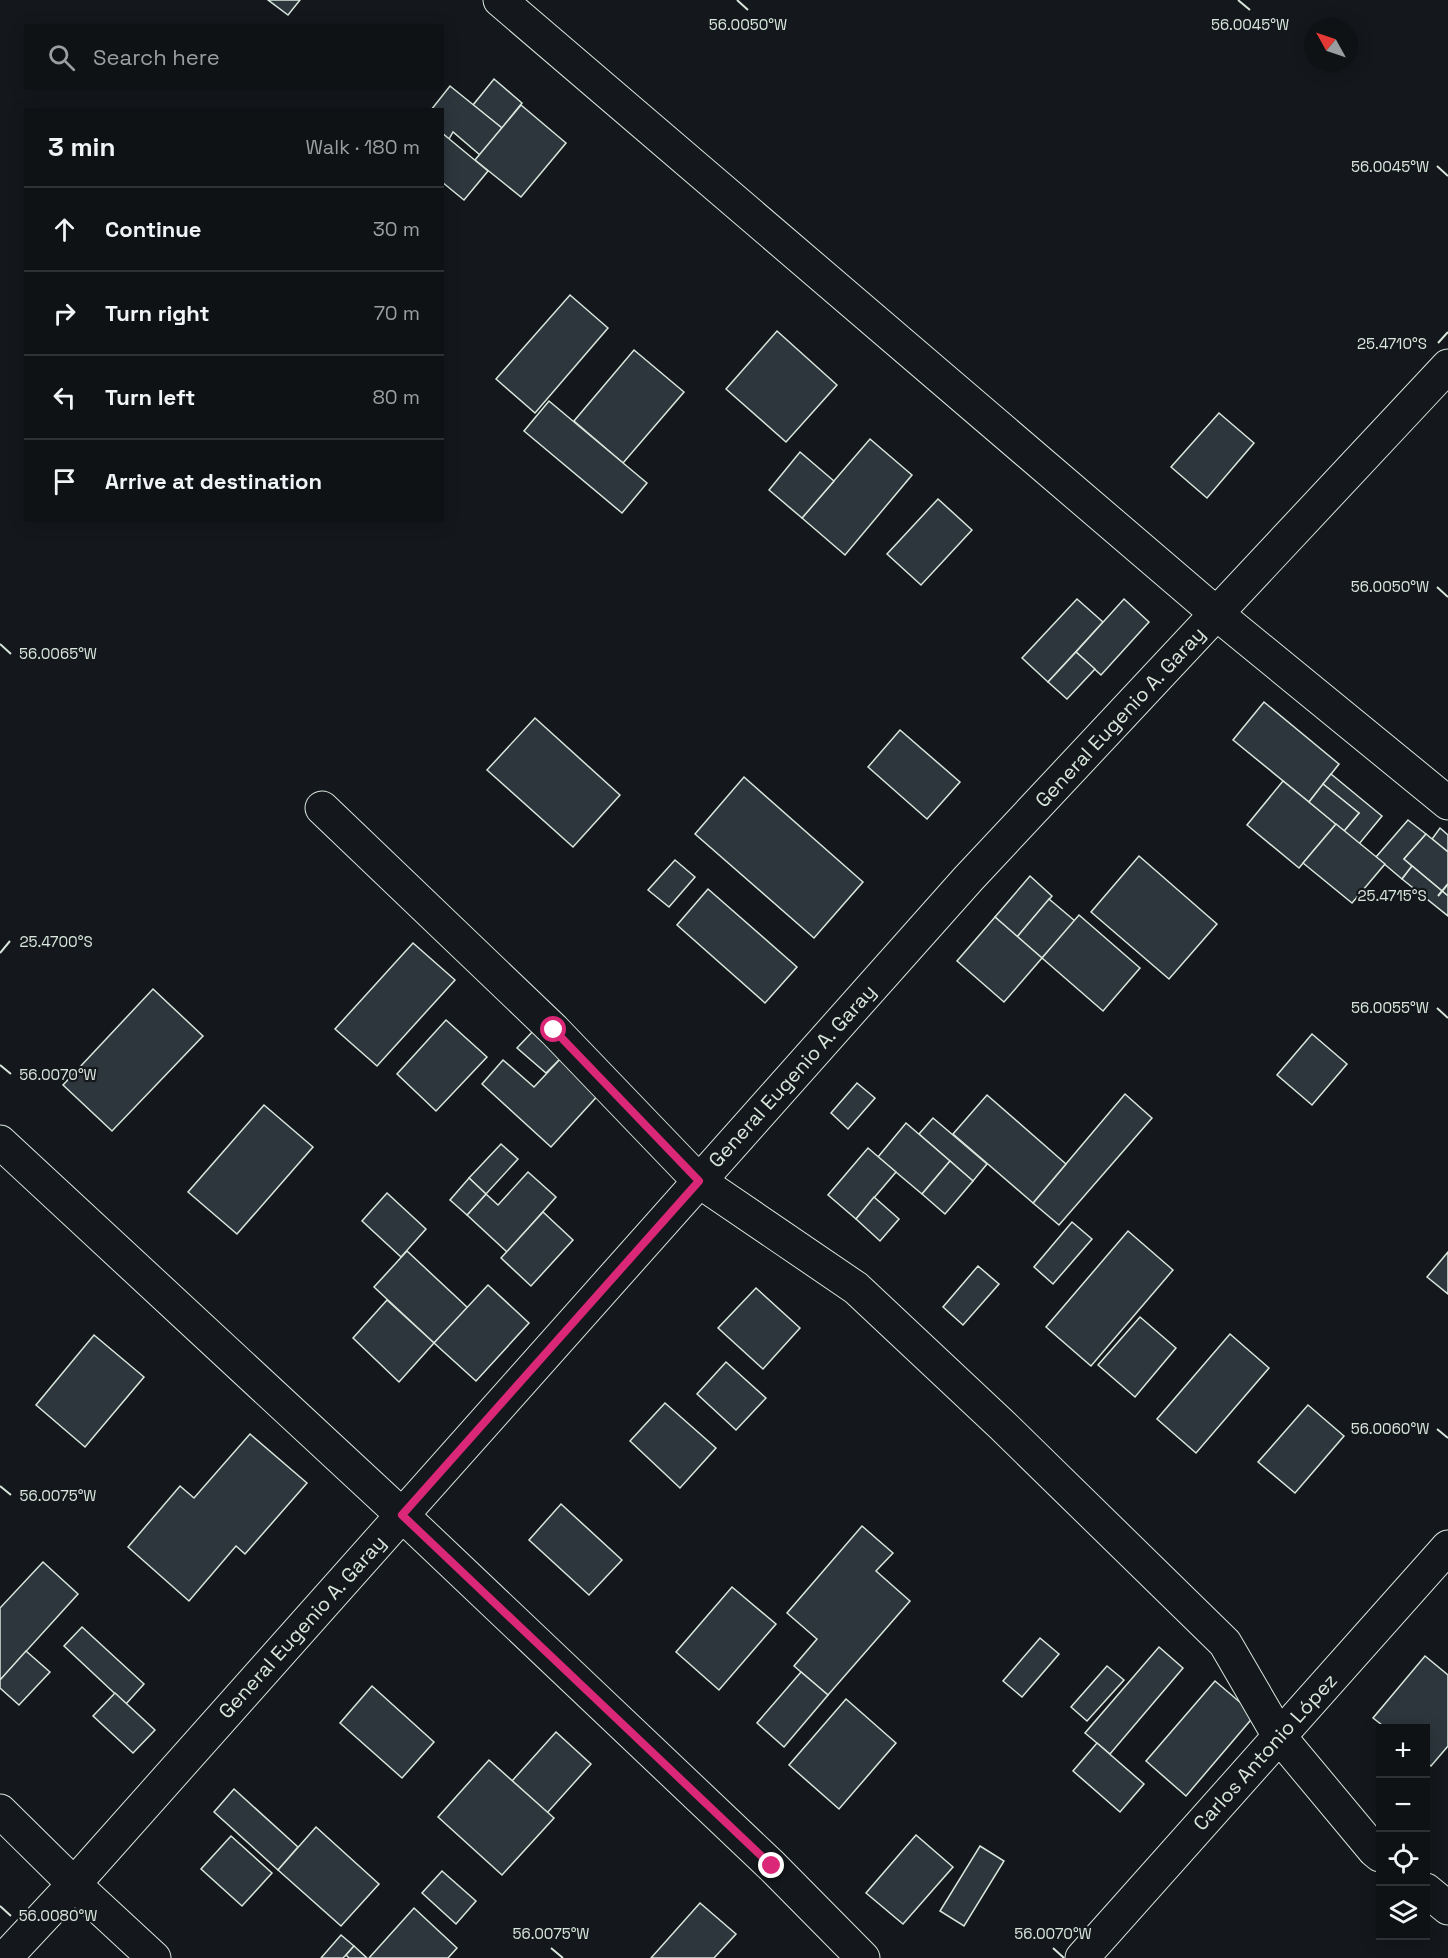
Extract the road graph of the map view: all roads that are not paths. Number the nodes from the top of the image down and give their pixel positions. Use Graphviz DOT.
graph roads {
  1 [pos="516,6"];
  2 [pos="1448,366"];
  3 [pos="1217,614"];
  4 [pos="1448,803"];
  5 [pos="322,808"];
  6 [pos="0,1142"];
  7 [pos="699,1181"];
  8 [pos="402,1515"];
  9 [pos="1448,1547"];
  10 [pos="1279,1736"];
  11 [pos="0,1811"];
  12 [pos="1376,1852"];
  13 [pos="74,1884"];
  14 [pos="1430,1894"];
  15 [pos="1448,1908"];
  16 [pos="5,1958"];
  17 [pos="154,1958"];
  18 [pos="863,1958"];
  19 [pos="1082,1958"];
  1 -- 3 [label="street"];
  2 -- 3 [label="street, General Eugenio A. Garay"];
  3 -- 4 [label="street"];
  3 -- 7 [label="street, General Eugenio A. Garay"];
  5 -- 7 [label="street"];
  6 -- 8 [label="street"];
  7 -- 8 [label="street, General Eugenio A. Garay"];
  7 -- 10 [label="street"];
  8 -- 13 [label="street, General Eugenio A. Garay"];
  8 -- 18 [label="street"];
  9 -- 10 [label="street, Carlos Antonio López"];
  10 -- 12 [label="street"];
  10 -- 19 [label="street, Carlos Antonio López"];
  11 -- 13 [label="street"];
  13 -- 16 [label="street, General Eugenio A. Garay"];
  13 -- 17 [label="street"];
  14 -- 15 [label="street"];
}
